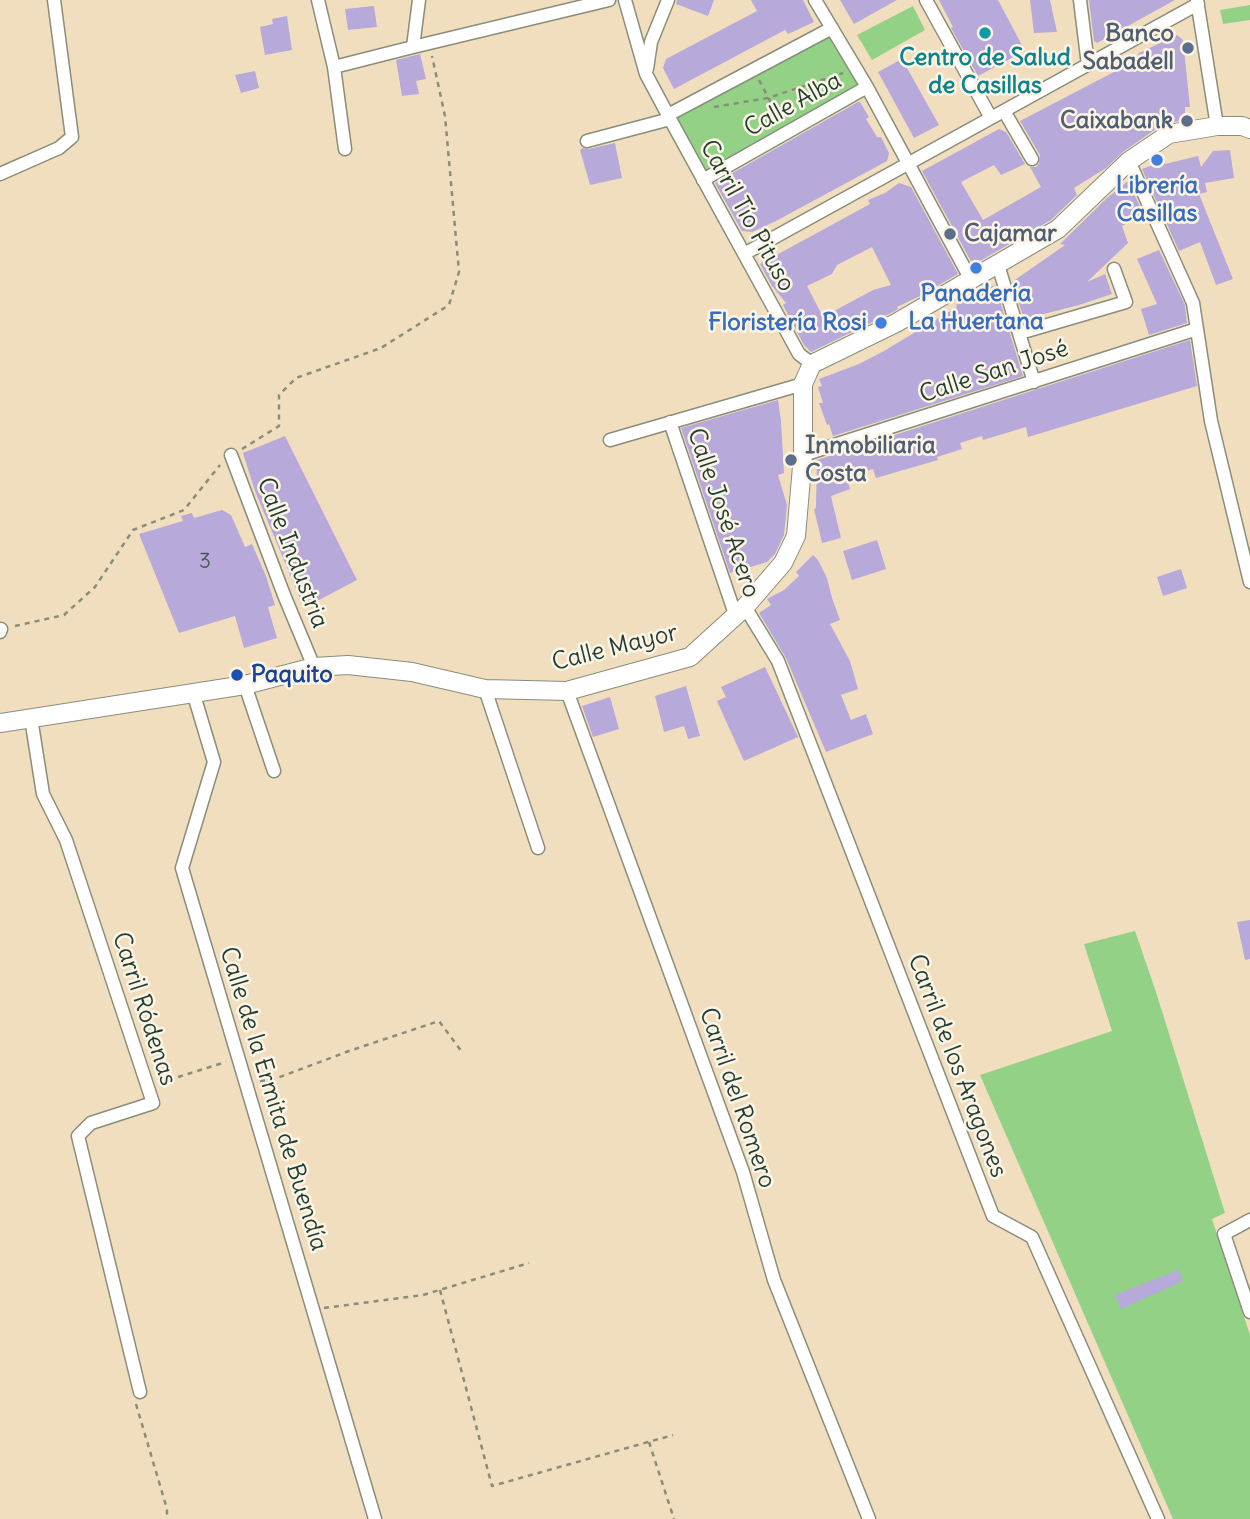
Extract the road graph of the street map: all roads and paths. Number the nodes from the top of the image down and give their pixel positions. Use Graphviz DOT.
graph roads {
  1 [pos="54,0"];
  2 [pos="318,0"];
  3 [pos="419,0"];
  4 [pos="609,0"];
  5 [pos="625,0"];
  6 [pos="668,0"];
  7 [pos="815,0"];
  8 [pos="926,0"];
  9 [pos="1080,0"];
  10 [pos="1198,2"];
  11 [pos="832,28"];
  12 [pos="429,43"];
  13 [pos="413,47"];
  14 [pos="1088,65"];
  15 [pos="334,67"];
  16 [pos="856,69"];
  17 [pos="754,70"];
  18 [pos="646,74"];
  19 [pos="867,87"];
  20 [pos="768,98"];
  21 [pos="706,108"];
  22 [pos="1004,111"];
  23 [pos="669,117"];
  24 [pos="991,118"];
  25 [pos="1217,126"];
  26 [pos="1250,129"];
  27 [pos="787,133"];
  28 [pos="587,141"];
  29 [pos="345,149"];
  30 [pos="1032,159"];
  31 [pos="1129,162"];
  32 [pos="907,164"];
  33 [pos="0,174"];
  34 [pos="703,180"];
  35 [pos="744,254"];
  36 [pos="998,265"];
  37 [pos="1114,269"];
  38 [pos="971,280"];
  39 [pos="1197,329"];
  40 [pos="1020,333"];
  41 [pos="812,364"];
  42 [pos="1034,382"];
  43 [pos="803,384"];
  44 [pos="670,422"];
  45 [pos="610,440"];
  46 [pos="231,455"];
  47 [pos="803,456"];
  48 [pos="1250,582"];
  49 [pos="741,612"];
  50 [pos="1,630"];
  51 [pos="314,667"];
  52 [pos="245,685"];
  53 [pos="485,689"];
  54 [pos="567,691"];
  55 [pos="193,692"];
  56 [pos="31,718"];
  57 [pos="0,723"];
  58 [pos="274,771"];
  59 [pos="538,848"];
  60 [pos="462,1052"];
  61 [pos="239,1058"];
  62 [pos="247,1083"];
  63 [pos="148,1087"];
  64 [pos="1250,1220"];
  65 [pos="529,1262"];
  66 [pos="440,1290"];
  67 [pos="314,1310"];
  68 [pos="1250,1312"];
  69 [pos="140,1392"];
  70 [pos="673,1435"];
  71 [pos="649,1442"];
  72 [pos="167,1519"];
  73 [pos="375,1519"];
  74 [pos="674,1519"];
  75 [pos="869,1519"];
  76 [pos="1158,1519"];
  1 -- 33 [label="street"];
  2 -- 15 [label="street"];
  3 -- 13 [label="street"];
  4 -- 12 [label="street"];
  5 -- 18 [label="street, Carril Tío Pituso"];
  6 -- 18 [label="street"];
  7 -- 11 [label="street"];
  8 -- 24 [label="street"];
  9 -- 14 [label="street"];
  10 -- 14 [label="street"];
  10 -- 25 [label="street"];
  11 -- 16 [label="street"];
  11 -- 17 [label="street, Calle Alba"];
  12 -- 13 [label="street"];
  12 -- 46 [label="path"];
  13 -- 15 [label="street"];
  14 -- 22 [label="street"];
  15 -- 29 [label="street"];
  16 -- 19 [label="street"];
  16 -- 20 [label="path"];
  17 -- 20 [label="path"];
  17 -- 23 [label="street, Calle Alba"];
  18 -- 23 [label="street, Carril Tío Pituso"];
  19 -- 27 [label="street, Calle Alba"];
  19 -- 32 [label="street"];
  20 -- 21 [label="path"];
  20 -- 27 [label="path"];
  22 -- 24 [label="street"];
  22 -- 30 [label="street"];
  23 -- 28 [label="street"];
  23 -- 34 [label="street, Carril Tío Pituso"];
  24 -- 32 [label="street"];
  25 -- 26 [label="street"];
  25 -- 31 [label="street"];
  27 -- 34 [label="street, Calle Alba"];
  31 -- 36 [label="street"];
  31 -- 39 [label="street"];
  32 -- 35 [label="street"];
  32 -- 38 [label="street"];
  34 -- 35 [label="street, Carril Tío Pituso"];
  35 -- 41 [label="street, Carril Tío Pituso"];
  36 -- 38 [label="street"];
  36 -- 40 [label="street"];
  37 -- 40 [label="street"];
  38 -- 41 [label="street"];
  39 -- 42 [label="street, Calle San José"];
  39 -- 48 [label="street"];
  40 -- 42 [label="street"];
  41 -- 43 [label="street, Calle Mayor"];
  42 -- 47 [label="street, Calle San José"];
  43 -- 44 [label="street"];
  43 -- 47 [label="street, Calle Mayor"];
  44 -- 45 [label="street"];
  44 -- 49 [label="street, Calle José Acero"];
  46 -- 50 [label="path"];
  46 -- 51 [label="street, Calle Industria"];
  47 -- 49 [label="street, Calle Mayor"];
  49 -- 54 [label="street, Calle Mayor"];
  49 -- 76 [label="street, Carril de los Aragones"];
  51 -- 52 [label="street, Calle Mayor"];
  51 -- 53 [label="street, Calle Mayor"];
  52 -- 55 [label="street, Calle Mayor"];
  52 -- 58 [label="street"];
  53 -- 54 [label="street, Calle Mayor"];
  53 -- 59 [label="street"];
  54 -- 75 [label="street, Carril del Romero"];
  55 -- 56 [label="street, Calle Mayor"];
  55 -- 61 [label="street, Calle de la Ermita de Buendía"];
  56 -- 57 [label="street, Calle Mayor"];
  56 -- 63 [label="street, Carril Ródenas"];
  60 -- 62 [label="path"];
  61 -- 62 [label="street, Calle de la Ermita de Buendía"];
  61 -- 63 [label="path"];
  62 -- 67 [label="street, Calle de la Ermita de Buendía"];
  63 -- 69 [label="street, Carril Ródenas"];
  64 -- 68 [label="street"];
  65 -- 66 [label="path"];
  66 -- 67 [label="path"];
  66 -- 71 [label="path"];
  67 -- 73 [label="street, Calle de la Ermita de Buendía"];
  69 -- 72 [label="path"];
  70 -- 71 [label="path"];
  71 -- 74 [label="path"];
}
